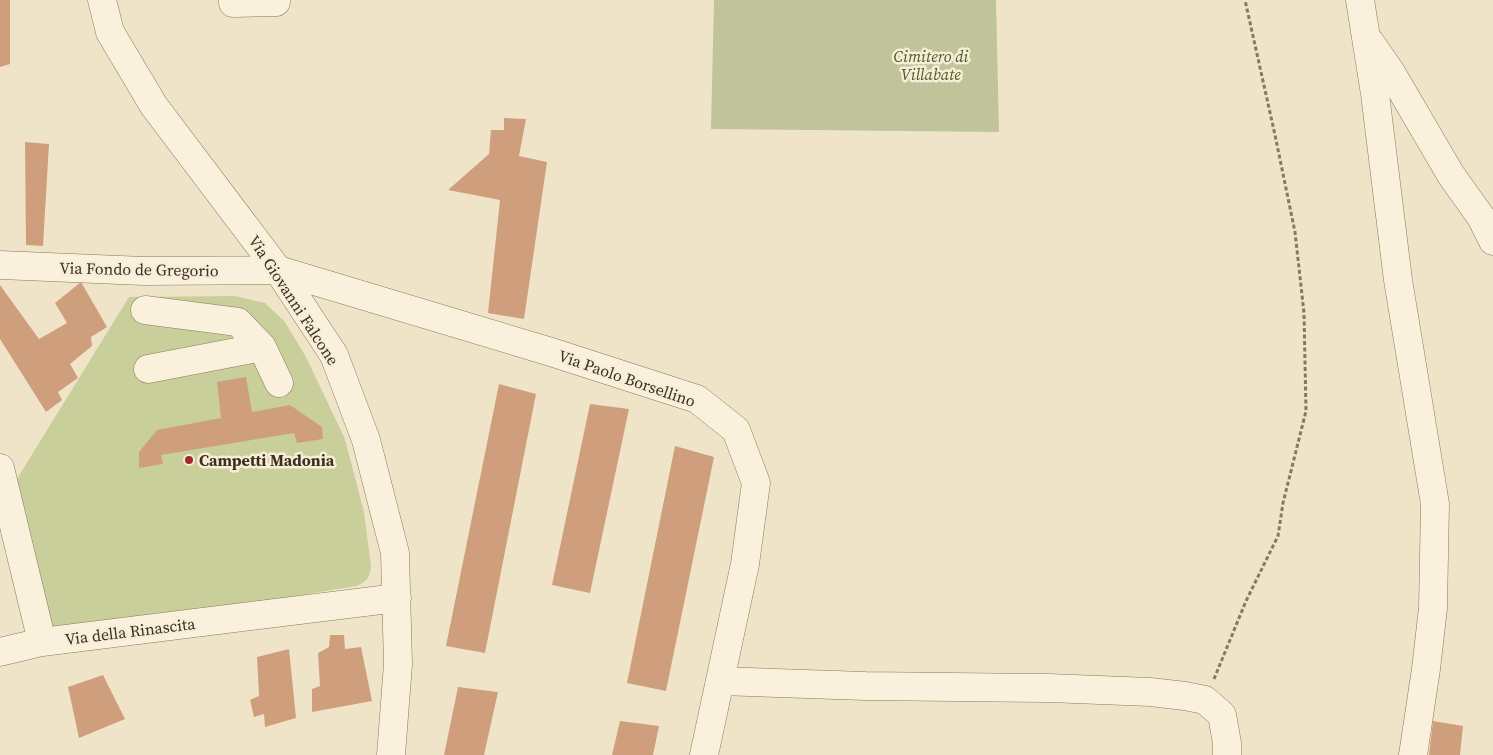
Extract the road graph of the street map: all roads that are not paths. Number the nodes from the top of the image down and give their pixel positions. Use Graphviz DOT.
graph roads {
  1 [pos="102,0"];
  2 [pos="233,0"];
  3 [pos="276,0"];
  4 [pos="1360,0"];
  5 [pos="1366,37"];
  6 [pos="1493,241"];
  7 [pos="0,265"];
  8 [pos="278,270"];
  9 [pos="145,310"];
  10 [pos="262,347"];
  11 [pos="148,370"];
  12 [pos="279,382"];
  13 [pos="0,468"];
  14 [pos="8,531"];
  15 [pos="397,598"];
  16 [pos="42,642"];
  17 [pos="0,652"];
  18 [pos="720,681"];
  19 [pos="392,755"];
  20 [pos="704,755"];
  21 [pos="1227,755"];
  22 [pos="1413,755"];
  1 -- 8 [label="street, Via Giovanni Falcone"];
  2 -- 3 [label="street"];
  4 -- 5 [label="street"];
  5 -- 6 [label="street"];
  5 -- 22 [label="street"];
  7 -- 8 [label="street, Via Fondo de Gregorio"];
  8 -- 15 [label="street, Via Giovanni Falcone"];
  8 -- 18 [label="street, Via Paolo Borsellino"];
  9 -- 10 [label="street"];
  10 -- 11 [label="street"];
  10 -- 12 [label="street"];
  13 -- 14 [label="street, Via della Rinascita"];
  14 -- 16 [label="street, Via della Rinascita"];
  15 -- 16 [label="street, Via della Rinascita"];
  15 -- 19 [label="street, Via Giovanni Falcone"];
  16 -- 17 [label="street"];
  18 -- 20 [label="street, Via Paolo Borsellino"];
  18 -- 21 [label="street"];
}
